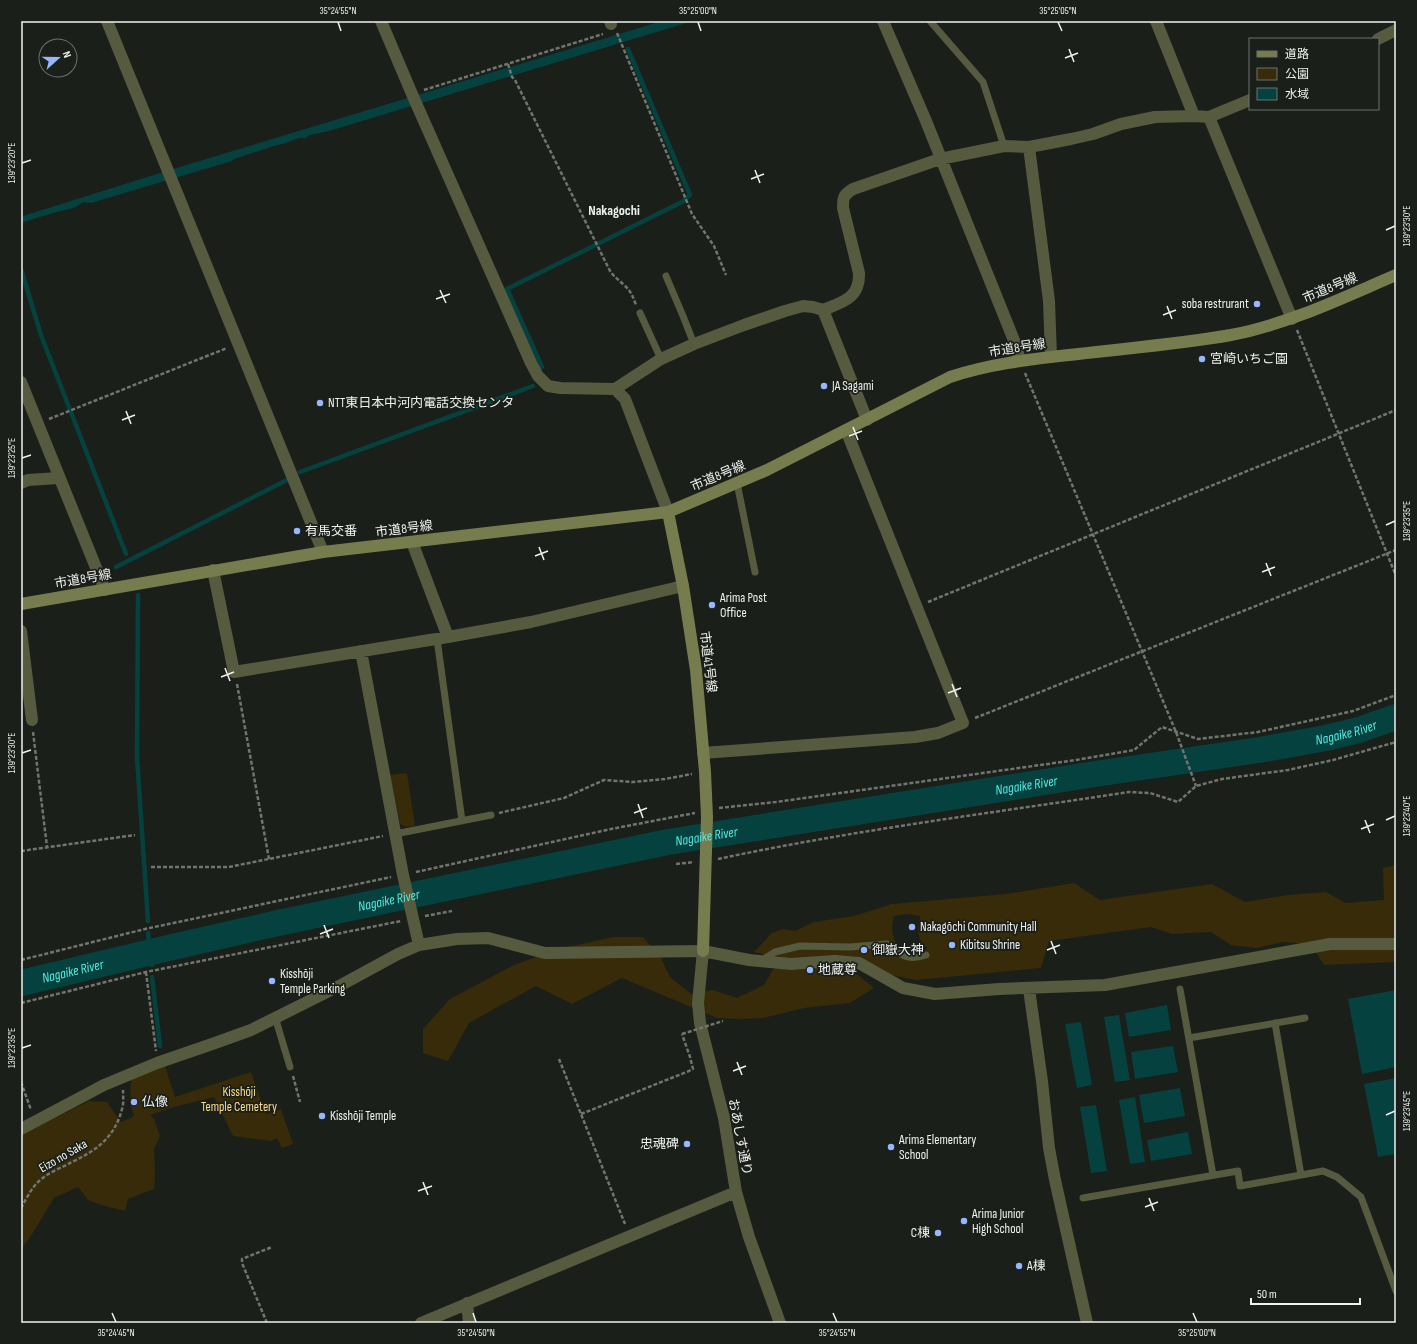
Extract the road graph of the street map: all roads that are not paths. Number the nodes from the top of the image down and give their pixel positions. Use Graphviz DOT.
graph roads {
  1 [pos="107,21"];
  2 [pos="381,21"];
  3 [pos="883,21"];
  4 [pos="930,21"];
  5 [pos="1156,21"];
  6 [pos="1396,30"];
  7 [pos="1379,38"];
  8 [pos="1249,100"];
  9 [pos="1194,116"];
  10 [pos="1209,116"];
  11 [pos="1004,146"];
  12 [pos="1029,147"];
  13 [pos="940,159"];
  14 [pos="1396,275"];
  15 [pos="666,276"];
  16 [pos="823,310"];
  17 [pos="640,313"];
  18 [pos="1292,319"];
  19 [pos="694,344"];
  20 [pos="1051,357"];
  21 [pos="660,359"];
  22 [pos="1020,360"];
  23 [pos="21,382"];
  24 [pos="615,389"];
  25 [pos="866,420"];
  26 [pos="846,430"];
  27 [pos="59,478"];
  28 [pos="21,483"];
  29 [pos="737,483"];
  30 [pos="668,512"];
  31 [pos="412,542"];
  32 [pos="323,552"];
  33 [pos="213,570"];
  34 [pos="755,572"];
  35 [pos="683,586"];
  36 [pos="105,590"];
  37 [pos="21,604"];
  38 [pos="21,631"];
  39 [pos="442,638"];
  40 [pos="361,651"];
  41 [pos="32,720"];
  42 [pos="703,753"];
  43 [pos="491,815"];
  44 [pos="462,821"];
  45 [pos="395,834"];
  46 [pos="1396,944"];
  47 [pos="419,945"];
  48 [pos="703,951"];
  49 [pos="926,955"];
  50 [pos="762,960"];
  51 [pos="1029,989"];
  52 [pos="1180,989"];
  53 [pos="275,1017"];
  54 [pos="1305,1018"];
  55 [pos="1275,1023"];
  56 [pos="1189,1038"];
  57 [pos="290,1067"];
  58 [pos="21,1129"];
  59 [pos="1213,1175"];
  60 [pos="1301,1175"];
  61 [pos="736,1192"];
  62 [pos="1083,1198"];
  63 [pos="1396,1291"];
  64 [pos="467,1303"];
  65 [pos="421,1323"];
  66 [pos="469,1323"];
  67 [pos="780,1323"];
  68 [pos="1087,1323"];
  1 -- 32 [label="street"];
  2 -- 24 [label="street"];
  3 -- 13 [label="street"];
  4 -- 11 [label="lane"];
  5 -- 9 [label="street"];
  6 -- 7 [label="street"];
  8 -- 10 [label="street"];
  9 -- 10 [label="street"];
  9 -- 12 [label="street"];
  10 -- 18 [label="street"];
  11 -- 12 [label="street"];
  11 -- 13 [label="street"];
  12 -- 20 [label="street"];
  13 -- 16 [label="street"];
  13 -- 22 [label="street"];
  14 -- 18 [label="street, 市道8号線"];
  15 -- 19 [label="lane"];
  16 -- 19 [label="street"];
  16 -- 25 [label="street"];
  17 -- 21 [label="lane"];
  18 -- 20 [label="street, 市道8号線"];
  19 -- 21 [label="street"];
  20 -- 22 [label="street, 市道8号線"];
  21 -- 24 [label="street"];
  22 -- 25 [label="street, 市道8号線"];
  23 -- 27 [label="street"];
  24 -- 30 [label="street"];
  25 -- 26 [label="street, 市道8号線"];
  26 -- 29 [label="street, 市道8号線"];
  26 -- 42 [label="street"];
  27 -- 28 [label="street"];
  27 -- 36 [label="street"];
  29 -- 30 [label="street, 市道8号線"];
  29 -- 34 [label="lane"];
  30 -- 31 [label="street, 市道8号線"];
  30 -- 35 [label="street, 市道41号線"];
  31 -- 32 [label="street, 市道8号線"];
  31 -- 39 [label="street"];
  32 -- 33 [label="street, 市道8号線"];
  33 -- 36 [label="street, 市道8号線"];
  33 -- 40 [label="street"];
  35 -- 39 [label="street"];
  35 -- 42 [label="street, 市道41号線"];
  36 -- 37 [label="street, 市道8号線"];
  38 -- 41 [label="street"];
  39 -- 40 [label="street"];
  39 -- 44 [label="lane"];
  40 -- 45 [label="street"];
  42 -- 48 [label="street, 市道41号線"];
  43 -- 44 [label="lane"];
  44 -- 45 [label="lane"];
  45 -- 47 [label="street"];
  46 -- 51 [label="street"];
  47 -- 48 [label="street"];
  47 -- 53 [label="street"];
  48 -- 50 [label="street"];
  48 -- 61 [label="street, おあしす通り"];
  49 -- 50 [label="lane"];
  50 -- 51 [label="street"];
  51 -- 68 [label="street"];
  52 -- 56 [label="lane"];
  53 -- 57 [label="lane"];
  53 -- 58 [label="street"];
  54 -- 55 [label="lane"];
  55 -- 56 [label="lane"];
  55 -- 60 [label="lane"];
  56 -- 59 [label="lane"];
  59 -- 60 [label="lane"];
  59 -- 62 [label="lane"];
  60 -- 63 [label="lane"];
  61 -- 64 [label="street"];
  61 -- 67 [label="street, おあしす通り"];
  64 -- 65 [label="street"];
  64 -- 66 [label="street"];
}
